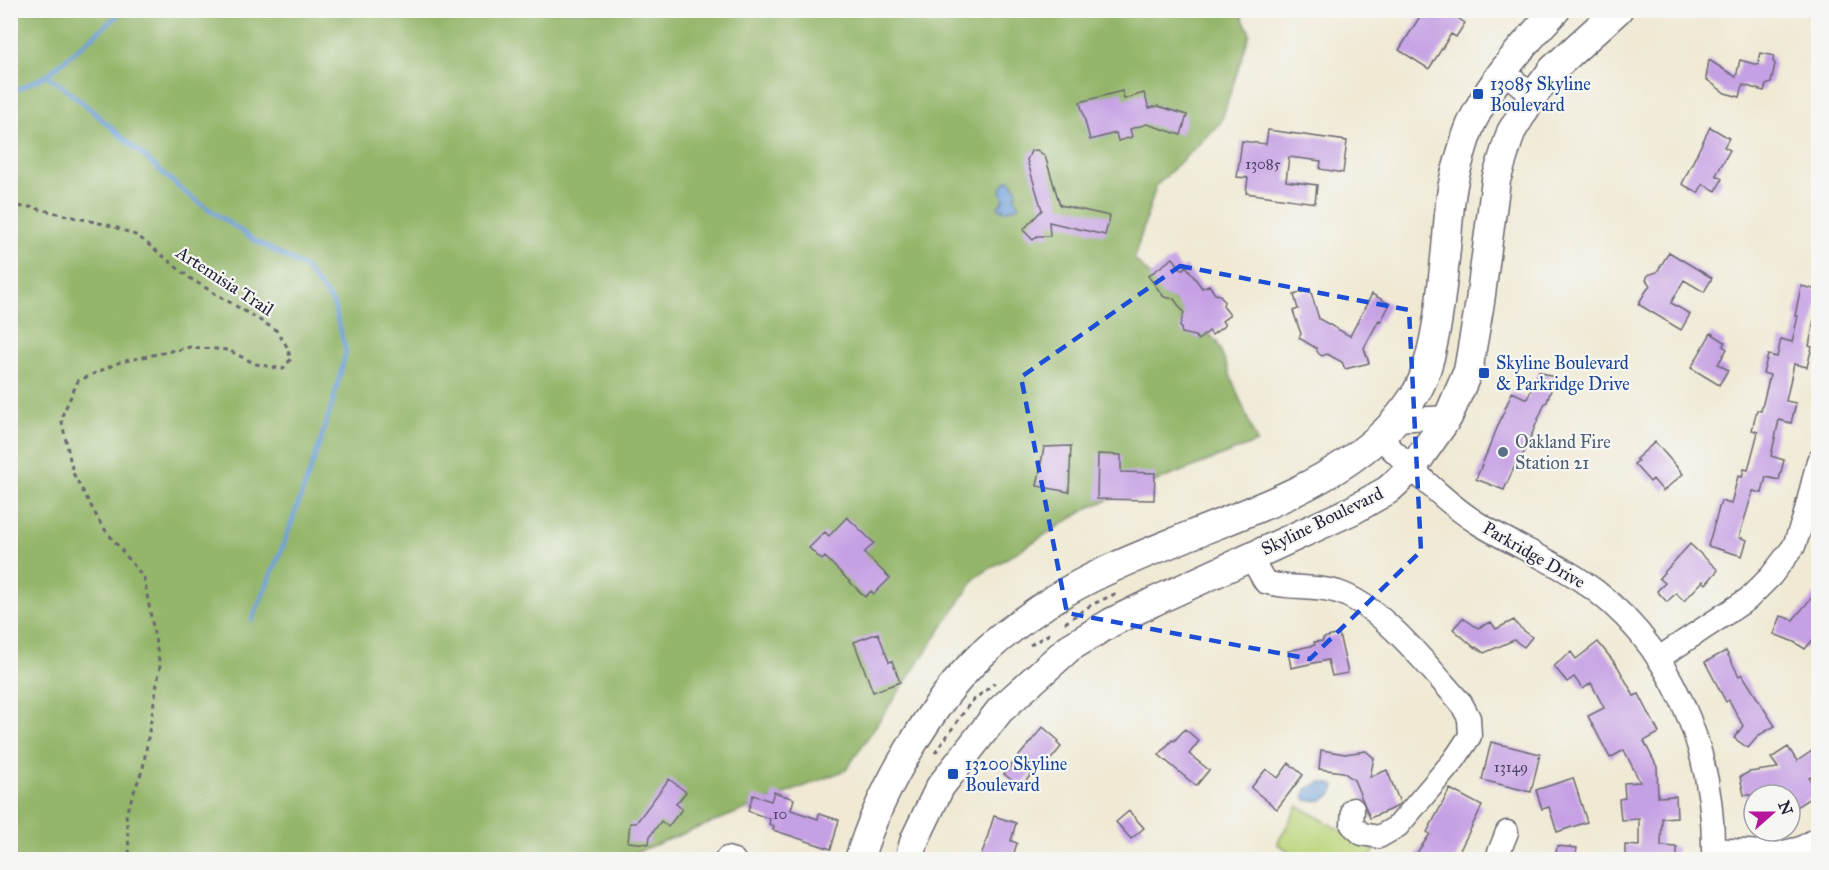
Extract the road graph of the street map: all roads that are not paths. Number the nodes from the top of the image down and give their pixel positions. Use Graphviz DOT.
graph roads {
  1 [pos="1556,10"];
  2 [pos="1618,10"];
  3 [pos="1503,70"];
  4 [pos="1533,96"];
  5 [pos="1448,417"];
  6 [pos="1387,429"];
  7 [pos="1818,460"];
  8 [pos="1413,467"];
  9 [pos="1250,556"];
  10 [pos="1659,658"];
  11 [pos="1353,809"];
  12 [pos="1507,832"];
  13 [pos="1818,838"];
  14 [pos="1713,854"];
  15 [pos="859,860"];
  16 [pos="909,860"];
  17 [pos="1496,860"];
  1 -- 3 [label="main road, Skyline Boulevard"];
  2 -- 4 [label="main road, Skyline Boulevard"];
  3 -- 4 [label="street"];
  3 -- 6 [label="main road, Skyline Boulevard"];
  4 -- 5 [label="main road, Skyline Boulevard"];
  5 -- 6 [label="street"];
  5 -- 8 [label="main road, Skyline Boulevard"];
  6 -- 8 [label="street, Parkridge Drive"];
  6 -- 15 [label="main road, Skyline Boulevard"];
  7 -- 10 [label="street"];
  8 -- 9 [label="main road, Skyline Boulevard"];
  8 -- 10 [label="street, Parkridge Drive"];
  9 -- 11 [label="street"];
  9 -- 16 [label="main road, Skyline Boulevard"];
  10 -- 14 [label="street, Parkridge Drive"];
  12 -- 17 [label="street"];
  13 -- 14 [label="street"];
}
